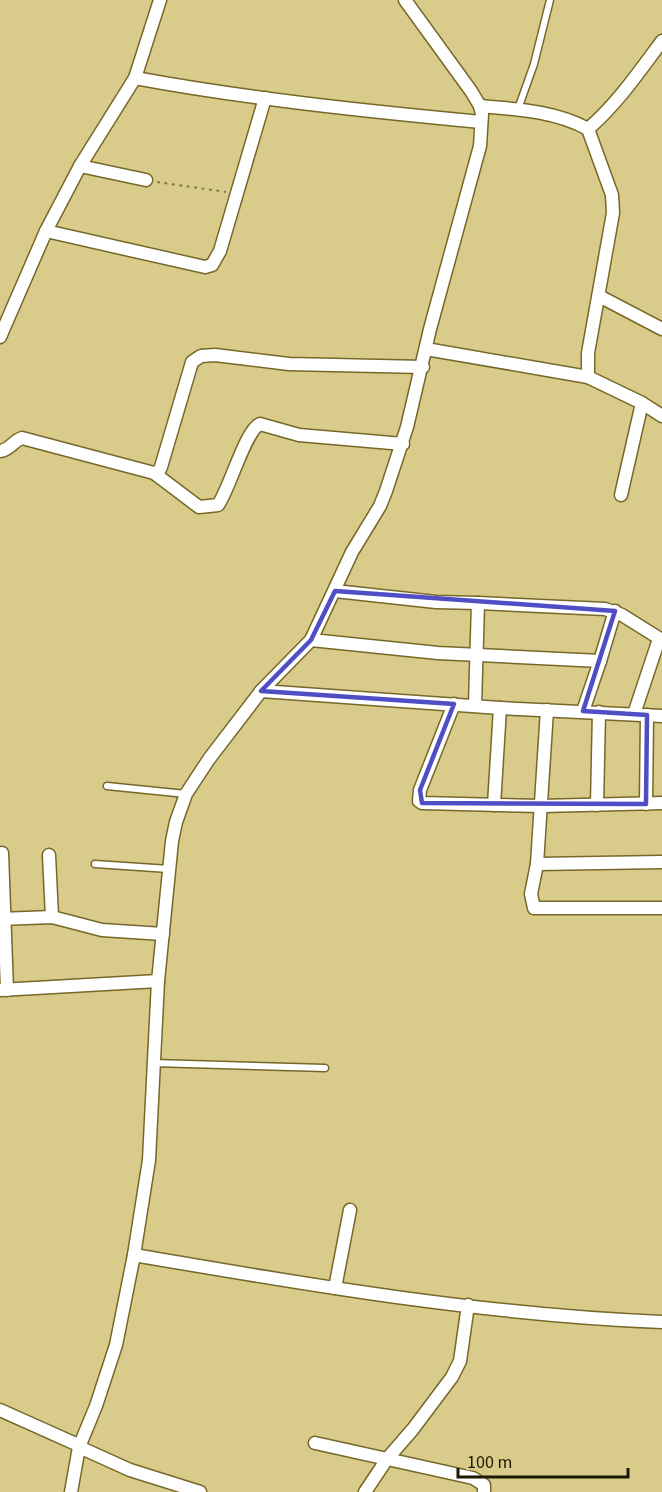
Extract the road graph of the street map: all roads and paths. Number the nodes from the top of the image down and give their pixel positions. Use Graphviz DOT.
graph roads {
  1 [pos="160,0"];
  2 [pos="405,0"];
  3 [pos="550,0"];
  4 [pos="662,41"];
  5 [pos="135,78"];
  6 [pos="265,98"];
  7 [pos="480,106"];
  8 [pos="518,109"];
  9 [pos="482,122"];
  10 [pos="588,129"];
  11 [pos="80,166"];
  12 [pos="146,180"];
  13 [pos="237,194"];
  14 [pos="46,231"];
  15 [pos="599,296"];
  16 [pos="662,329"];
  17 [pos="0,337"];
  18 [pos="426,349"];
  19 [pos="423,367"];
  20 [pos="588,377"];
  21 [pos="642,403"];
  22 [pos="662,416"];
  23 [pos="403,444"];
  24 [pos="0,451"];
  25 [pos="154,473"];
  26 [pos="621,495"];
  27 [pos="335,591"];
  28 [pos="478,603"];
  29 [pos="615,611"];
  30 [pos="311,640"];
  31 [pos="661,640"];
  32 [pos="478,655"];
  33 [pos="600,661"];
  34 [pos="261,691"];
  35 [pos="454,704"];
  36 [pos="475,705"];
  37 [pos="500,708"];
  38 [pos="547,710"];
  39 [pos="583,711"];
  40 [pos="599,712"];
  41 [pos="641,715"];
  42 [pos="662,716"];
  43 [pos="107,786"];
  44 [pos="186,794"];
  45 [pos="662,803"];
  46 [pos="646,804"];
  47 [pos="494,805"];
  48 [pos="597,805"];
  49 [pos="541,806"];
  50 [pos="2,853"];
  51 [pos="49,855"];
  52 [pos="662,862"];
  53 [pos="95,864"];
  54 [pos="537,864"];
  55 [pos="169,868"];
  56 [pos="662,908"];
  57 [pos="52,917"];
  58 [pos="2,919"];
  59 [pos="163,934"];
  60 [pos="158,981"];
  61 [pos="4,990"];
  62 [pos="153,1063"];
  63 [pos="325,1068"];
  64 [pos="351,1210"];
  65 [pos="134,1255"];
  66 [pos="335,1288"];
  67 [pos="468,1305"];
  68 [pos="662,1322"];
  69 [pos="0,1410"];
  70 [pos="315,1443"];
  71 [pos="77,1445"];
  72 [pos="387,1459"];
  73 [pos="71,1492"];
  74 [pos="200,1492"];
  75 [pos="365,1492"];
  76 [pos="484,1492"];
  1 -- 5 [label="street"];
  2 -- 7 [label="street"];
  3 -- 8 [label="lane"];
  4 -- 10 [label="street"];
  5 -- 6 [label="street"];
  5 -- 11 [label="street"];
  6 -- 9 [label="street"];
  6 -- 13 [label="street"];
  7 -- 8 [label="street"];
  7 -- 9 [label="street"];
  8 -- 10 [label="street"];
  9 -- 18 [label="street"];
  10 -- 15 [label="street"];
  11 -- 12 [label="street"];
  11 -- 14 [label="street"];
  12 -- 13 [label="path"];
  13 -- 14 [label="street"];
  14 -- 17 [label="street"];
  15 -- 16 [label="street"];
  15 -- 20 [label="street"];
  18 -- 19 [label="street"];
  18 -- 20 [label="street"];
  19 -- 23 [label="street"];
  19 -- 25 [label="street"];
  20 -- 21 [label="street"];
  21 -- 22 [label="street"];
  21 -- 26 [label="street"];
  23 -- 25 [label="street"];
  23 -- 27 [label="street"];
  24 -- 25 [label="street"];
  27 -- 28 [label="street"];
  27 -- 30 [label="street"];
  28 -- 29 [label="street"];
  28 -- 32 [label="street"];
  29 -- 31 [label="street"];
  29 -- 33 [label="street"];
  30 -- 32 [label="street"];
  30 -- 34 [label="street"];
  31 -- 41 [label="street"];
  32 -- 33 [label="street"];
  32 -- 36 [label="street"];
  33 -- 39 [label="street"];
  34 -- 35 [label="street"];
  34 -- 44 [label="street"];
  35 -- 36 [label="street"];
  35 -- 47 [label="street"];
  36 -- 37 [label="street"];
  37 -- 38 [label="street"];
  37 -- 47 [label="street"];
  38 -- 39 [label="street"];
  38 -- 49 [label="street"];
  39 -- 40 [label="street"];
  40 -- 41 [label="street"];
  40 -- 48 [label="street"];
  41 -- 42 [label="street"];
  41 -- 46 [label="street"];
  43 -- 44 [label="lane"];
  44 -- 55 [label="street"];
  45 -- 46 [label="street"];
  46 -- 48 [label="street"];
  47 -- 49 [label="street"];
  48 -- 49 [label="street"];
  49 -- 54 [label="street"];
  50 -- 58 [label="street"];
  51 -- 57 [label="street"];
  52 -- 54 [label="street"];
  53 -- 55 [label="lane"];
  54 -- 56 [label="street"];
  55 -- 59 [label="street"];
  57 -- 58 [label="street"];
  57 -- 59 [label="street"];
  58 -- 61 [label="street"];
  59 -- 60 [label="street"];
  60 -- 61 [label="street"];
  60 -- 62 [label="street"];
  62 -- 63 [label="lane"];
  62 -- 65 [label="street"];
  64 -- 66 [label="street"];
  65 -- 66 [label="street"];
  65 -- 71 [label="street"];
  66 -- 67 [label="street"];
  67 -- 68 [label="street"];
  67 -- 72 [label="street"];
  69 -- 71 [label="street"];
  70 -- 72 [label="street"];
  71 -- 73 [label="street"];
  71 -- 74 [label="street"];
  72 -- 75 [label="street"];
  72 -- 76 [label="street"];
}
